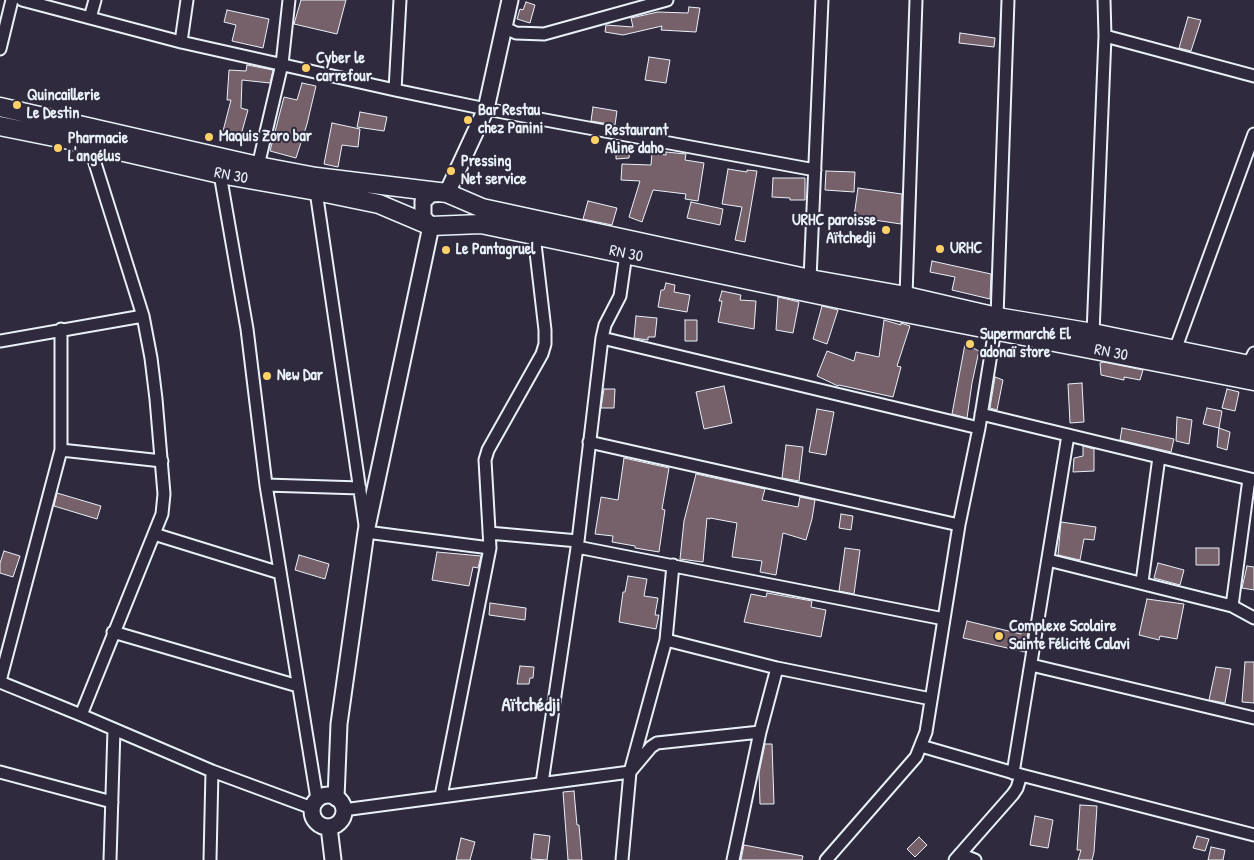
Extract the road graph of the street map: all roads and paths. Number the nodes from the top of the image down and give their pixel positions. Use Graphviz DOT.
graph roads {
  1 [pos="12,0"];
  2 [pos="22,0"];
  3 [pos="95,0"];
  4 [pos="187,0"];
  5 [pos="289,0"];
  6 [pos="400,0"];
  7 [pos="510,0"];
  8 [pos="667,0"];
  9 [pos="822,0"];
  10 [pos="916,0"];
  11 [pos="1008,0"];
  12 [pos="1104,0"];
  13 [pos="90,18"];
  14 [pos="505,28"];
  15 [pos="1105,36"];
  16 [pos="181,42"];
  17 [pos="0,50"];
  18 [pos="282,64"];
  19 [pos="1254,76"];
  20 [pos="395,90"];
  21 [pos="0,107"];
  22 [pos="486,109"];
  23 [pos="0,126"];
  24 [pos="1254,134"];
  25 [pos="89,144"];
  26 [pos="258,166"];
  27 [pos="815,170"];
  28 [pos="220,174"];
  29 [pos="316,191"];
  30 [pos="447,193"];
  31 [pos="432,226"];
  32 [pos="534,235"];
  33 [pos="626,254"];
  34 [pos="810,279"];
  35 [pos="906,296"];
  36 [pos="143,316"];
  37 [pos="996,324"];
  38 [pos="61,329"];
  39 [pos="1093,333"];
  40 [pos="602,338"];
  41 [pos="0,340"];
  42 [pos="1175,350"];
  43 [pos="1252,361"];
  44 [pos="1254,382"];
  45 [pos="981,414"];
  46 [pos="979,428"];
  47 [pos="1068,435"];
  48 [pos="590,442"];
  49 [pos="61,450"];
  50 [pos="1159,457"];
  51 [pos="162,460"];
  52 [pos="1252,479"];
  53 [pos="266,485"];
  54 [pos="360,488"];
  55 [pos="959,526"];
  56 [pos="366,532"];
  57 [pos="489,533"];
  58 [pos="154,534"];
  59 [pos="577,544"];
  60 [pos="490,548"];
  61 [pos="1048,560"];
  62 [pos="673,565"];
  63 [pos="280,573"];
  64 [pos="1142,582"];
  65 [pos="1232,606"];
  66 [pos="1254,618"];
  67 [pos="944,619"];
  68 [pos="113,632"];
  69 [pos="666,640"];
  70 [pos="1031,665"];
  71 [pos="777,668"];
  72 [pos="0,682"];
  73 [pos="298,686"];
  74 [pos="931,699"];
  75 [pos="81,715"];
  76 [pos="1254,718"];
  77 [pos="114,729"];
  78 [pos="760,732"];
  79 [pos="921,746"];
  80 [pos="212,771"];
  81 [pos="0,772"];
  82 [pos="630,772"];
  83 [pos="1017,774"];
  84 [pos="542,783"];
  85 [pos="441,796"];
  86 [pos="112,802"];
  87 [pos="315,804"];
  88 [pos="340,804"];
  89 [pos="329,827"];
  90 [pos="1254,835"];
  91 [pos="957,857"];
  92 [pos="110,860"];
  93 [pos="210,860"];
  94 [pos="333,860"];
  95 [pos="622,860"];
  96 [pos="733,860"];
  97 [pos="826,860"];
  98 [pos="975,860"];
  1 -- 17 [label="street"];
  2 -- 13 [label="street"];
  3 -- 13 [label="street"];
  4 -- 16 [label="street"];
  5 -- 18 [label="street"];
  6 -- 20 [label="street"];
  7 -- 14 [label="street"];
  8 -- 14 [label="street"];
  9 -- 27 [label="street"];
  10 -- 35 [label="street"];
  11 -- 37 [label="street"];
  12 -- 15 [label="street"];
  13 -- 16 [label="street"];
  14 -- 22 [label="street"];
  15 -- 19 [label="street"];
  15 -- 39 [label="street"];
  16 -- 18 [label="street"];
  18 -- 20 [label="street"];
  18 -- 26 [label="street"];
  20 -- 22 [label="street"];
  21 -- 26 [label="main road, RN 30"];
  22 -- 27 [label="street"];
  22 -- 30 [label="street"];
  23 -- 25 [label="main road, RN 30 / RN 30"];
  24 -- 42 [label="street"];
  25 -- 28 [label="main road, RN 30 / RN 30"];
  25 -- 36 [label="street"];
  26 -- 30 [label="main road, RN 30"];
  27 -- 34 [label="street"];
  28 -- 29 [label="main road, RN 30 / RN 30"];
  28 -- 53 [label="street"];
  29 -- 31 [label="main road, RN 30 / RN 30"];
  29 -- 54 [label="street"];
  30 -- 31 [label="street"];
  30 -- 34 [label="main road, RN 30"];
  31 -- 32 [label="main road, RN 30 / RN 30"];
  31 -- 56 [label="street"];
  32 -- 33 [label="main road, RN 30 / RN 30"];
  32 -- 57 [label="street"];
  33 -- 37 [label="main road, RN 30 / RN 30"];
  33 -- 40 [label="street"];
  34 -- 35 [label="main road, RN 30"];
  35 -- 37 [label="main road, RN 30"];
  36 -- 38 [label="street"];
  36 -- 51 [label="street"];
  37 -- 39 [label="main road, RN 30"];
  37 -- 44 [label="main road, RN 30 / RN 30"];
  37 -- 45 [label="street"];
  38 -- 41 [label="street"];
  38 -- 49 [label="street"];
  39 -- 42 [label="main road, RN 30"];
  40 -- 46 [label="street"];
  40 -- 48 [label="street"];
  42 -- 43 [label="main road, RN 30"];
  45 -- 46 [label="street"];
  45 -- 47 [label="street"];
  46 -- 55 [label="street"];
  47 -- 50 [label="street"];
  47 -- 61 [label="street"];
  48 -- 55 [label="street"];
  48 -- 59 [label="street"];
  49 -- 51 [label="street"];
  49 -- 72 [label="street"];
  50 -- 52 [label="street"];
  50 -- 64 [label="street"];
  51 -- 58 [label="street"];
  52 -- 65 [label="street"];
  53 -- 54 [label="street"];
  53 -- 63 [label="street"];
  54 -- 56 [label="street"];
  55 -- 67 [label="street"];
  56 -- 60 [label="street"];
  56 -- 88 [label="street"];
  57 -- 59 [label="street"];
  57 -- 60 [label="street"];
  58 -- 63 [label="street"];
  58 -- 68 [label="street"];
  59 -- 62 [label="street"];
  59 -- 84 [label="street"];
  60 -- 85 [label="street"];
  61 -- 64 [label="street"];
  61 -- 70 [label="street"];
  62 -- 67 [label="street"];
  62 -- 69 [label="street"];
  63 -- 73 [label="street"];
  64 -- 65 [label="street"];
  65 -- 66 [label="street"];
  67 -- 74 [label="street"];
  68 -- 73 [label="street"];
  68 -- 75 [label="street"];
  69 -- 71 [label="street"];
  69 -- 82 [label="street"];
  70 -- 76 [label="street"];
  70 -- 83 [label="street"];
  71 -- 74 [label="street"];
  71 -- 78 [label="street"];
  72 -- 75 [label="street"];
  73 -- 87 [label="street"];
  74 -- 79 [label="street"];
  75 -- 77 [label="street"];
  77 -- 80 [label="street"];
  77 -- 86 [label="street"];
  78 -- 82 [label="street"];
  78 -- 96 [label="street"];
  79 -- 83 [label="street"];
  79 -- 97 [label="street"];
  80 -- 87 [label="street"];
  80 -- 93 [label="street"];
  81 -- 86 [label="street"];
  82 -- 84 [label="street"];
  82 -- 95 [label="street"];
  83 -- 90 [label="street"];
  83 -- 91 [label="street"];
  84 -- 85 [label="street"];
  85 -- 88 [label="street"];
  86 -- 92 [label="street"];
  87 -- 88 [label="street"];
  87 -- 89 [label="street"];
  88 -- 89 [label="street"];
  89 -- 94 [label="street"];
  91 -- 98 [label="street"];
}
